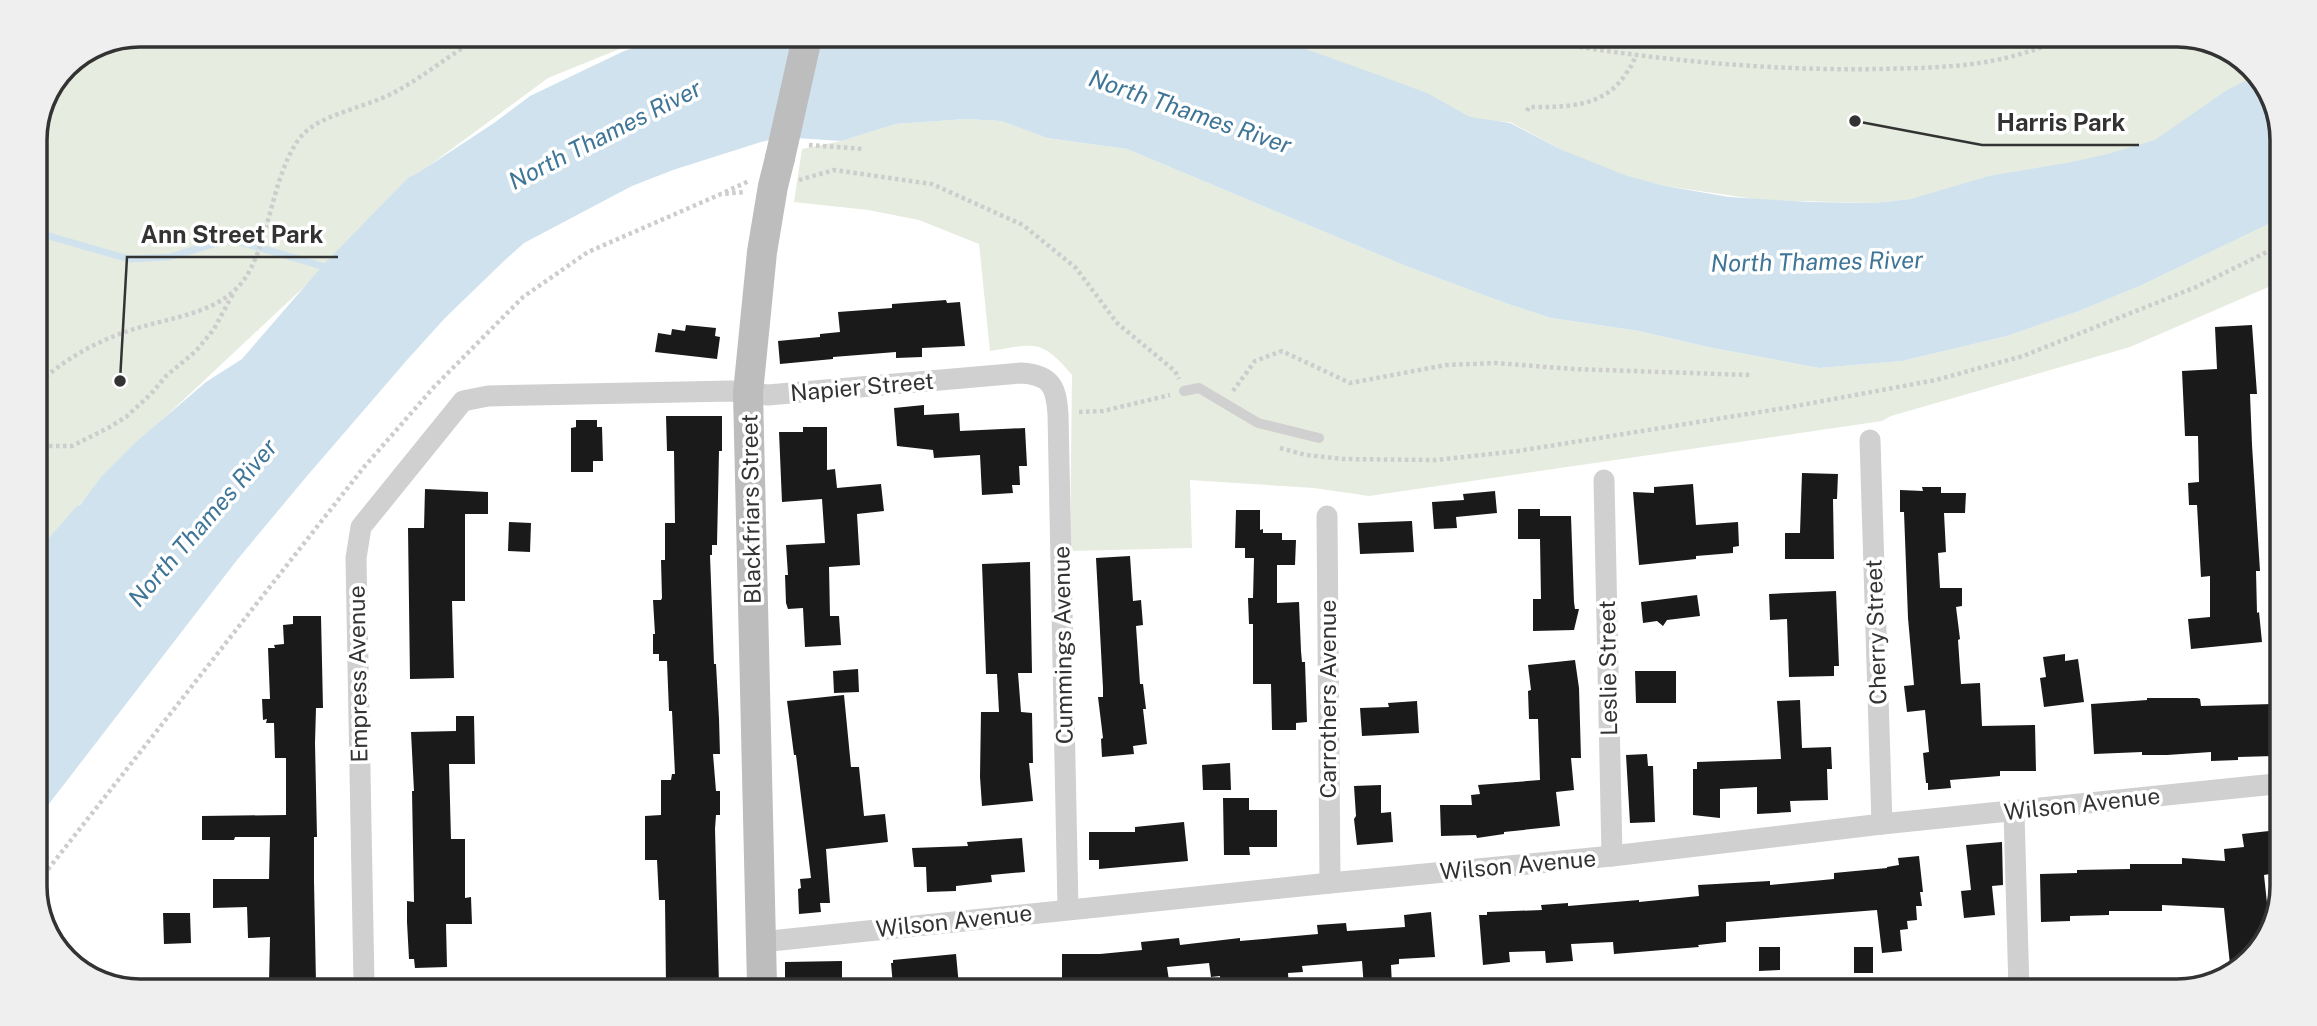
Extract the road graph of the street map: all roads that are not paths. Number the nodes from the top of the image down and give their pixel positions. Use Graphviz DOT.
graph roads {
  1 [pos="805,47"];
  2 [pos="1050,383"];
  3 [pos="1184,391"];
  4 [pos="748,393"];
  5 [pos="463,401"];
  6 [pos="1319,438"];
  7 [pos="1870,440"];
  8 [pos="1604,480"];
  9 [pos="1327,516"];
  10 [pos="2270,785"];
  11 [pos="2014,811"];
  12 [pos="1882,824"];
  13 [pos="1612,856"];
  14 [pos="1330,883"];
  15 [pos="1068,909"];
  16 [pos="761,942"];
  17 [pos="364,979"];
  18 [pos="762,979"];
  19 [pos="2019,979"];
  1 -- 4 [label="street, Blackfriars Street, bridge"];
  2 -- 4 [label="street, Napier Street"];
  2 -- 15 [label="street, Cummings Avenue"];
  3 -- 6 [label="lane"];
  4 -- 5 [label="street, Napier Street"];
  4 -- 16 [label="street, Blackfriars Street"];
  5 -- 17 [label="street, Empress Avenue"];
  7 -- 12 [label="street, Cherry Street"];
  8 -- 13 [label="street, Leslie Street"];
  9 -- 14 [label="street, Carrothers Avenue"];
  10 -- 11 [label="street, Wilson Avenue"];
  11 -- 12 [label="street, Wilson Avenue"];
  11 -- 19 [label="street"];
  12 -- 13 [label="street, Wilson Avenue"];
  13 -- 14 [label="street, Wilson Avenue"];
  14 -- 15 [label="street, Wilson Avenue"];
  15 -- 16 [label="street, Wilson Avenue"];
  16 -- 18 [label="street, Blackfriars Street"];
}
